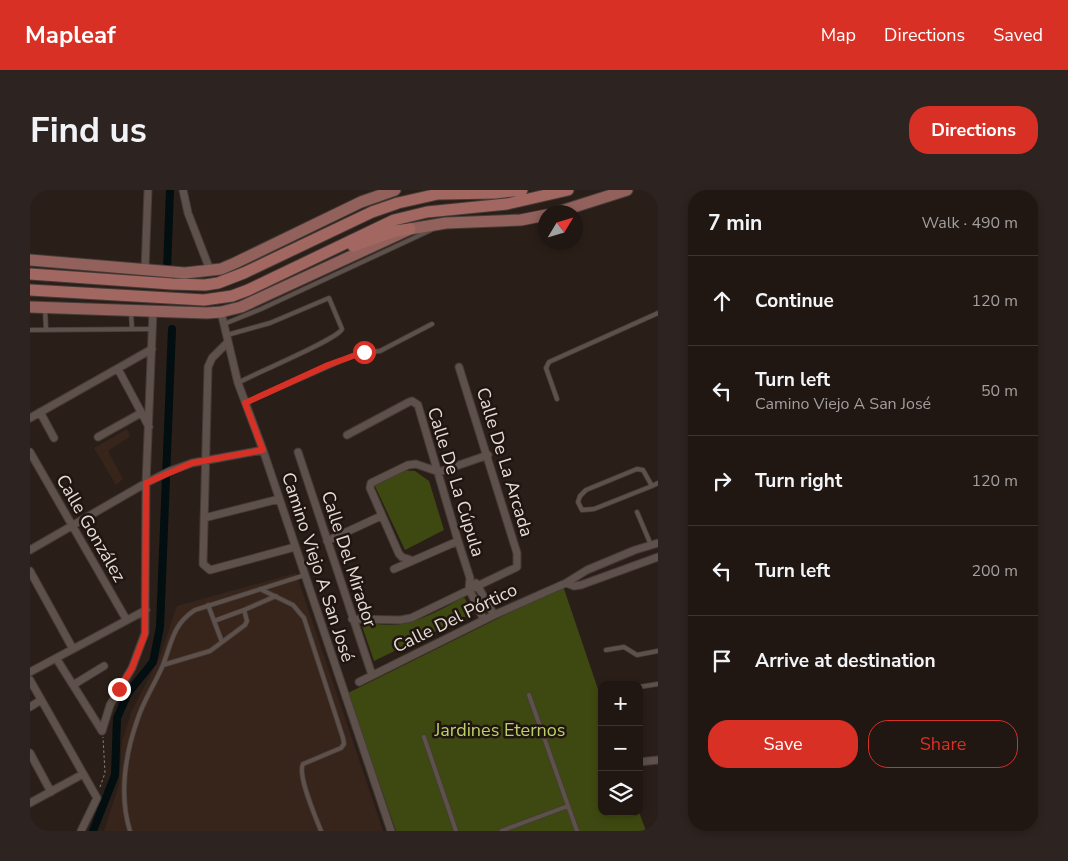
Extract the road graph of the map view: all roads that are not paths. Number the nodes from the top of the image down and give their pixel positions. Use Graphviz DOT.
graph roads {
  1 [pos="148,190"];
  2 [pos="183,190"];
  3 [pos="395,190"];
  4 [pos="522,190"];
  5 [pos="568,190"];
  6 [pos="627,190"];
  7 [pos="580,205"];
  8 [pos="538,217"];
  9 [pos="446,223"];
  10 [pos="410,229"];
  11 [pos="30,260"];
  12 [pos="292,268"];
  13 [pos="146,270"];
  14 [pos="210,270"];
  15 [pos="30,274"];
  16 [pos="30,290"];
  17 [pos="30,307"];
  18 [pos="45,307"];
  19 [pos="131,310"];
  20 [pos="153,311"];
  21 [pos="658,313"];
  22 [pos="222,318"];
  23 [pos="432,324"];
  24 [pos="132,329"];
  25 [pos="153,329"];
  26 [pos="30,330"];
  27 [pos="46,330"];
  28 [pos="227,338"];
  29 [pos="152,349"];
  30 [pos="459,367"];
  31 [pos="118,369"];
  32 [pos="238,383"];
  33 [pos="557,399"];
  34 [pos="245,403"];
  35 [pos="40,412"];
  36 [pos="141,412"];
  37 [pos="30,418"];
  38 [pos="149,427"];
  39 [pos="347,434"];
  40 [pos="98,437"];
  41 [pos="54,438"];
  42 [pos="263,450"];
  43 [pos="30,452"];
  44 [pos="298,452"];
  45 [pos="488,455"];
  46 [pos="205,462"];
  47 [pos="439,472"];
  48 [pos="146,483"];
  49 [pos="658,483"];
  50 [pos="652,486"];
  51 [pos="279,499"];
  52 [pos="637,512"];
  53 [pos="381,516"];
  54 [pos="204,518"];
  55 [pos="73,527"];
  56 [pos="458,540"];
  57 [pos="327,541"];
  58 [pos="655,544"];
  59 [pos="295,547"];
  60 [pos="30,550"];
  61 [pos="658,559"];
  62 [pos="411,560"];
  63 [pos="394,569"];
  64 [pos="30,571"];
  65 [pos="305,575"];
  66 [pos="470,578"];
  67 [pos="566,583"];
  68 [pos="478,585"];
  69 [pos="260,589"];
  70 [pos="469,589"];
  71 [pos="276,596"];
  72 [pos="208,605"];
  73 [pos="146,610"];
  74 [pos="244,610"];
  75 [pos="494,615"];
  76 [pos="352,618"];
  77 [pos="126,619"];
  78 [pos="484,620"];
  79 [pos="214,621"];
  80 [pos="222,642"];
  81 [pos="73,649"];
  82 [pos="606,650"];
  83 [pos="658,651"];
  84 [pos="56,658"];
  85 [pos="163,665"];
  86 [pos="104,666"];
  87 [pos="30,672"];
  88 [pos="372,675"];
  89 [pos="30,680"];
  90 [pos="359,682"];
  91 [pos="658,684"];
  92 [pos="73,685"];
  93 [pos="643,686"];
  94 [pos="529,695"];
  95 [pos="42,700"];
  96 [pos="30,707"];
  97 [pos="424,737"];
  98 [pos="30,753"];
  99 [pos="658,760"];
  100 [pos="643,762"];
  101 [pos="83,774"];
  102 [pos="51,792"];
  103 [pos="30,803"];
  104 [pos="568,806"];
  105 [pos="81,831"];
  106 [pos="130,831"];
  107 [pos="320,831"];
  108 [pos="390,831"];
  109 [pos="456,831"];
  110 [pos="500,831"];
  111 [pos="577,831"];
  1 -- 13 [label="street"];
  2 -- 14 [label="street"];
  3 -- 14 [label="main road"];
  4 -- 15 [label="highway"];
  5 -- 12 [label="highway"];
  6 -- 7 [label="main road"];
  8 -- 9 [label="main road"];
  9 -- 10 [label="main road"];
  9 -- 22 [label="lane"];
  10 -- 12 [label="highway"];
  10 -- 22 [label="main road"];
  11 -- 13 [label="main road"];
  12 -- 16 [label="highway"];
  13 -- 14 [label="main road"];
  17 -- 18 [label="main road"];
  18 -- 19 [label="main road"];
  18 -- 27 [label="lane"];
  19 -- 20 [label="main road"];
  19 -- 24 [label="lane"];
  20 -- 22 [label="main road"];
  20 -- 25 [label="street"];
  21 -- 33 [label="lane"];
  22 -- 28 [label="street, Camino Viejo A San José"];
  23 -- 34 [label="lane"];
  24 -- 25 [label="lane"];
  24 -- 27 [label="lane"];
  25 -- 29 [label="street"];
  26 -- 27 [label="lane"];
  28 -- 32 [label="street, Camino Viejo A San José"];
  28 -- 32 [label="lane"];
  28 -- 46 [label="street"];
  29 -- 31 [label="street"];
  29 -- 38 [label="street"];
  30 -- 45 [label="street, Calle De La Arcada"];
  31 -- 35 [label="street"];
  31 -- 36 [label="street"];
  32 -- 34 [label="street, Camino Viejo A San José"];
  34 -- 42 [label="street, Camino Viejo A San José"];
  35 -- 37 [label="street"];
  35 -- 41 [label="street"];
  36 -- 38 [label="street"];
  36 -- 40 [label="street"];
  38 -- 48 [label="street"];
  39 -- 47 [label="street, Calle De La Cúpula"];
  42 -- 46 [label="street"];
  42 -- 51 [label="street, Camino Viejo A San José"];
  43 -- 55 [label="street, Calle González"];
  44 -- 57 [label="street, Calle Del Mirador"];
  45 -- 47 [label="street"];
  45 -- 68 [label="street, Calle De La Arcada"];
  46 -- 48 [label="street"];
  46 -- 54 [label="street"];
  47 -- 53 [label="street"];
  47 -- 56 [label="street, Calle De La Cúpula"];
  48 -- 55 [label="street"];
  48 -- 73 [label="street"];
  49 -- 50 [label="lane"];
  50 -- 50 [label="lane"];
  51 -- 54 [label="street"];
  51 -- 59 [label="street, Camino Viejo A San José"];
  52 -- 58 [label="lane"];
  53 -- 57 [label="street"];
  53 -- 62 [label="street"];
  54 -- 59 [label="street"];
  55 -- 60 [label="street"];
  55 -- 77 [label="street, Calle González"];
  56 -- 62 [label="street"];
  56 -- 66 [label="street, Calle De La Cúpula"];
  57 -- 76 [label="street, Calle Del Mirador"];
  58 -- 67 [label="street, Calle Del Pórtico"];
  59 -- 65 [label="street, Camino Viejo A San José"];
  61 -- 67 [label="street, Calle Del Pórtico"];
  62 -- 63 [label="street"];
  64 -- 81 [label="street"];
  65 -- 69 [label="lane"];
  65 -- 108 [label="street, Camino Viejo A San José"];
  66 -- 68 [label="street, Calle De La Cúpula"];
  66 -- 70 [label="street, Calle De La Cúpula"];
  67 -- 75 [label="street, Calle Del Pórtico"];
  68 -- 70 [label="street"];
  68 -- 75 [label="street, Calle De La Cúpula"];
  69 -- 71 [label="lane"];
  69 -- 72 [label="lane"];
  70 -- 76 [label="street"];
  70 -- 78 [label="street"];
  71 -- 74 [label="lane"];
  71 -- 107 [label="lane"];
  72 -- 79 [label="lane"];
  72 -- 85 [label="lane"];
  73 -- 77 [label="street"];
  73 -- 92 [label="street"];
  74 -- 79 [label="lane"];
  74 -- 80 [label="lane"];
  75 -- 78 [label="street, Calle Del Pórtico"];
  76 -- 88 [label="street, Calle Del Mirador"];
  77 -- 81 [label="street"];
  78 -- 88 [label="street, Calle Del Pórtico"];
  79 -- 80 [label="lane"];
  80 -- 85 [label="lane"];
  81 -- 84 [label="street"];
  82 -- 83 [label="lane"];
  84 -- 87 [label="street"];
  84 -- 92 [label="street"];
  85 -- 106 [label="lane"];
  86 -- 92 [label="street"];
  88 -- 90 [label="street, Calle Del Pórtico"];
  89 -- 95 [label="street"];
  91 -- 93 [label="lane"];
  94 -- 104 [label="lane"];
  95 -- 96 [label="street"];
  95 -- 101 [label="street"];
  97 -- 109 [label="lane"];
  98 -- 102 [label="street"];
  99 -- 100 [label="street"];
  101 -- 102 [label="street"];
  101 -- 105 [label="street"];
  102 -- 103 [label="street"];
  104 -- 110 [label="lane"];
  104 -- 111 [label="lane"];
}
